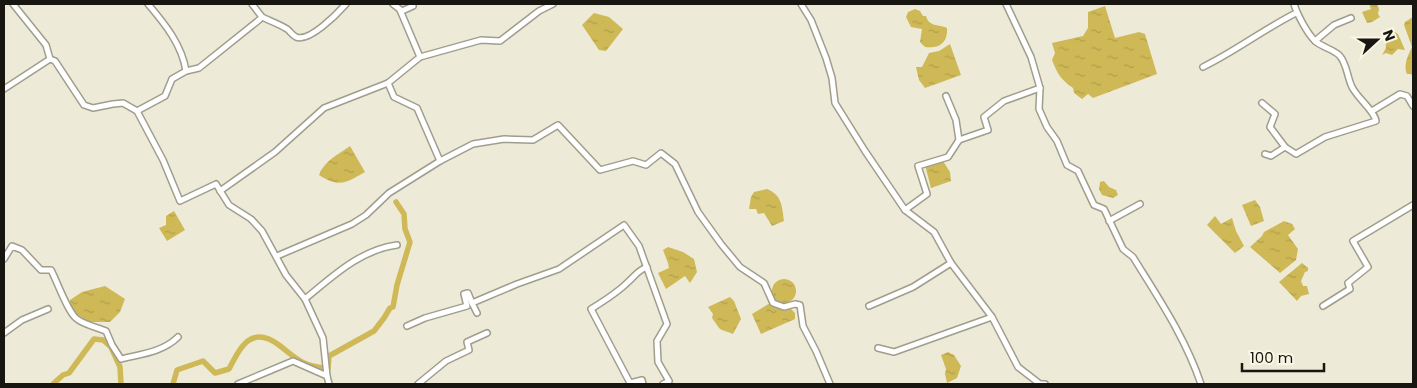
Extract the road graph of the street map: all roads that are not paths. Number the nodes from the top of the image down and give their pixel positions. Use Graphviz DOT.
graph roads {
  1 [pos="13,4"];
  2 [pos="148,4"];
  3 [pos="252,4"];
  4 [pos="346,4"];
  5 [pos="393,4"];
  6 [pos="553,4"];
  7 [pos="801,4"];
  8 [pos="1006,4"];
  9 [pos="1294,4"];
  10 [pos="412,6"];
  11 [pos="400,10"];
  12 [pos="1296,13"];
  13 [pos="262,18"];
  14 [pos="1351,18"];
  15 [pos="1315,40"];
  16 [pos="420,57"];
  17 [pos="50,59"];
  18 [pos="1203,67"];
  19 [pos="186,71"];
  20 [pos="388,83"];
  21 [pos="1040,88"];
  22 [pos="4,89"];
  23 [pos="946,96"];
  24 [pos="1262,103"];
  25 [pos="1413,106"];
  26 [pos="1372,110"];
  27 [pos="137,111"];
  28 [pos="959,140"];
  29 [pos="1285,146"];
  30 [pos="1265,154"];
  31 [pos="440,161"];
  32 [pos="220,191"];
  33 [pos="1140,204"];
  34 [pos="1413,205"];
  35 [pos="905,210"];
  36 [pos="1109,221"];
  37 [pos="397,245"];
  38 [pos="277,256"];
  39 [pos="4,259"];
  40 [pos="951,263"];
  41 [pos="647,267"];
  42 [pos="305,298"];
  43 [pos="472,303"];
  44 [pos="869,306"];
  45 [pos="1323,306"];
  46 [pos="48,309"];
  47 [pos="477,313"];
  48 [pos="992,317"];
  49 [pos="407,326"];
  50 [pos="4,333"];
  51 [pos="486,333"];
  52 [pos="178,337"];
  53 [pos="878,348"];
  54 [pos="327,376"];
  55 [pos="670,383"];
  56 [pos="238,384"];
  57 [pos="329,384"];
  58 [pos="418,384"];
  59 [pos="643,384"];
  60 [pos="663,384"];
  61 [pos="830,384"];
  62 [pos="1039,384"];
  63 [pos="1045,384"];
  64 [pos="1202,384"];
  1 -- 17 [label="street"];
  2 -- 19 [label="street"];
  3 -- 13 [label="street"];
  4 -- 13 [label="street"];
  5 -- 11 [label="street"];
  6 -- 16 [label="street"];
  7 -- 35 [label="street"];
  8 -- 21 [label="street"];
  9 -- 12 [label="street"];
  10 -- 11 [label="street"];
  11 -- 16 [label="street"];
  12 -- 15 [label="street"];
  12 -- 18 [label="street"];
  13 -- 19 [label="street"];
  14 -- 15 [label="street"];
  15 -- 26 [label="street"];
  16 -- 20 [label="street"];
  17 -- 22 [label="street"];
  17 -- 27 [label="street"];
  19 -- 27 [label="street"];
  20 -- 31 [label="street"];
  20 -- 32 [label="street"];
  21 -- 28 [label="street"];
  21 -- 36 [label="street"];
  23 -- 28 [label="street"];
  24 -- 29 [label="street"];
  25 -- 26 [label="street"];
  26 -- 29 [label="street"];
  27 -- 32 [label="street"];
  28 -- 35 [label="street"];
  29 -- 30 [label="street"];
  31 -- 38 [label="street"];
  31 -- 61 [label="street"];
  32 -- 38 [label="street"];
  33 -- 36 [label="street"];
  34 -- 45 [label="street"];
  35 -- 40 [label="street"];
  36 -- 64 [label="street"];
  37 -- 42 [label="street"];
  38 -- 42 [label="street"];
  39 -- 52 [label="street"];
  40 -- 44 [label="street"];
  40 -- 48 [label="street"];
  41 -- 43 [label="street"];
  41 -- 55 [label="street"];
  41 -- 59 [label="street"];
  42 -- 54 [label="street"];
  43 -- 47 [label="street"];
  43 -- 49 [label="street"];
  46 -- 50 [label="street"];
  48 -- 53 [label="street"];
  48 -- 62 [label="street"];
  51 -- 58 [label="street"];
  54 -- 56 [label="street"];
  54 -- 57 [label="street"];
  55 -- 60 [label="street"];
  62 -- 63 [label="street"];
}
